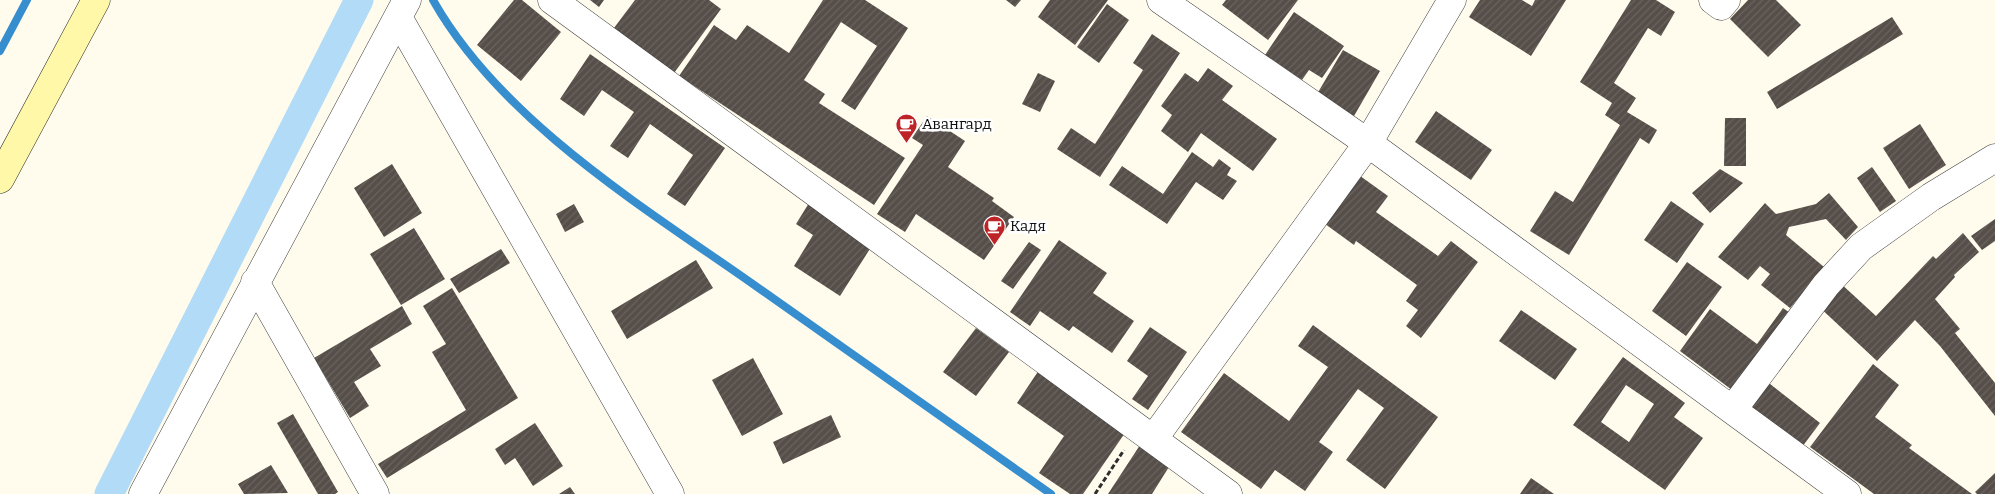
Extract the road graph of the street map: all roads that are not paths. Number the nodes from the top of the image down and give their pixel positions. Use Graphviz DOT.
graph roads {
  1 [pos="96,0"];
  2 [pos="552,0"];
  3 [pos="1161,0"];
  4 [pos="1452,0"];
  5 [pos="1713,0"];
  6 [pos="1726,0"];
  7 [pos="403,9"];
  8 [pos="1368,143"];
  9 [pos="1995,158"];
  10 [pos="0,179"];
  11 [pos="255,282"];
  12 [pos="1733,409"];
  13 [pos="1154,438"];
  14 [pos="143,494"];
  15 [pos="375,494"];
  16 [pos="670,494"];
  17 [pos="1228,494"];
  18 [pos="1847,494"];
  1 -- 10 [label="main road"];
  2 -- 13 [label="street"];
  3 -- 8 [label="street"];
  4 -- 8 [label="street"];
  5 -- 6 [label="street"];
  7 -- 11 [label="street"];
  7 -- 16 [label="street"];
  8 -- 12 [label="street"];
  8 -- 13 [label="street"];
  9 -- 12 [label="street"];
  11 -- 14 [label="street"];
  11 -- 15 [label="street"];
  12 -- 18 [label="street"];
  13 -- 17 [label="street"];
}
